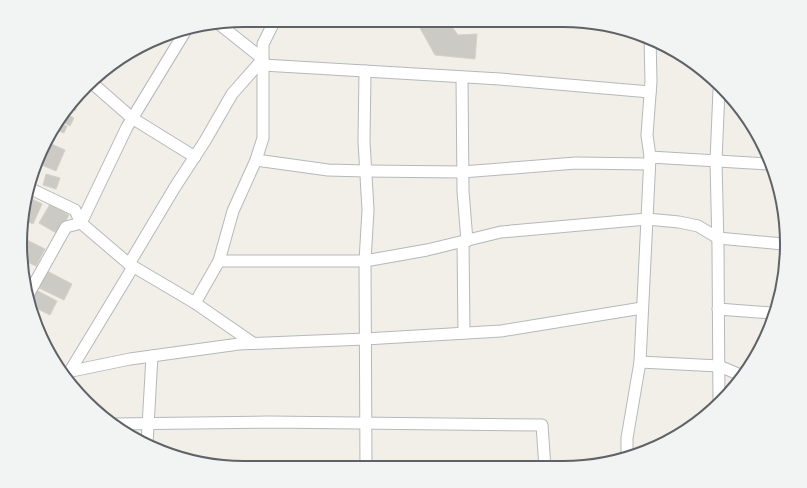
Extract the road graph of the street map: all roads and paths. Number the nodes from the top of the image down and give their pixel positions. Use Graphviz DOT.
graph roads {
  1 [pos="272,27"];
  2 [pos="224,28"];
  3 [pos="182,36"];
  4 [pos="650,46"];
  5 [pos="263,62"];
  6 [pos="365,71"];
  7 [pos="462,77"];
  8 [pos="96,86"];
  9 [pos="650,92"];
  10 [pos="720,95"];
  11 [pos="132,118"];
  12 [pos="195,156"];
  13 [pos="256,160"];
  14 [pos="649,160"];
  15 [pos="716,161"];
  16 [pos="764,164"];
  17 [pos="366,172"];
  18 [pos="462,172"];
  19 [pos="34,190"];
  20 [pos="647,219"];
  21 [pos="82,223"];
  22 [pos="718,238"];
  23 [pos="465,241"];
  24 [pos="780,244"];
  25 [pos="219,261"];
  26 [pos="365,262"];
  27 [pos="131,266"];
  28 [pos="32,289"];
  29 [pos="195,303"];
  30 [pos="642,308"];
  31 [pos="718,309"];
  32 [pos="768,313"];
  33 [pos="464,333"];
  34 [pos="365,339"];
  35 [pos="254,344"];
  36 [pos="152,356"];
  37 [pos="640,362"];
  38 [pos="719,366"];
  39 [pos="67,370"];
  40 [pos="69,371"];
  41 [pos="737,373"];
  42 [pos="719,394"];
  43 [pos="123,424"];
  44 [pos="148,424"];
  45 [pos="366,424"];
  46 [pos="147,439"];
  47 [pos="627,451"];
  48 [pos="366,461"];
  49 [pos="545,461"];
  1 -- 5 [label="street"];
  2 -- 5 [label="street"];
  3 -- 11 [label="street"];
  4 -- 9 [label="street"];
  5 -- 6 [label="street"];
  5 -- 12 [label="street"];
  5 -- 13 [label="street"];
  6 -- 7 [label="street"];
  6 -- 17 [label="street"];
  7 -- 9 [label="street"];
  7 -- 18 [label="street"];
  8 -- 11 [label="street"];
  9 -- 14 [label="street"];
  10 -- 15 [label="street"];
  11 -- 12 [label="street"];
  11 -- 21 [label="street"];
  12 -- 27 [label="street"];
  13 -- 17 [label="street"];
  13 -- 25 [label="street"];
  14 -- 15 [label="street"];
  14 -- 18 [label="street"];
  14 -- 20 [label="street"];
  15 -- 16 [label="street"];
  15 -- 22 [label="street"];
  17 -- 18 [label="street"];
  17 -- 26 [label="street"];
  18 -- 23 [label="street"];
  19 -- 21 [label="street"];
  20 -- 22 [label="street"];
  20 -- 23 [label="street"];
  20 -- 30 [label="street"];
  21 -- 27 [label="street"];
  21 -- 28 [label="street"];
  22 -- 24 [label="street"];
  22 -- 31 [label="street"];
  23 -- 26 [label="street"];
  23 -- 33 [label="street"];
  25 -- 26 [label="street"];
  25 -- 29 [label="street"];
  26 -- 34 [label="street"];
  27 -- 29 [label="street"];
  27 -- 39 [label="street"];
  29 -- 35 [label="street"];
  30 -- 33 [label="street"];
  30 -- 37 [label="street"];
  31 -- 32 [label="street"];
  31 -- 38 [label="street"];
  33 -- 34 [label="street"];
  34 -- 35 [label="street"];
  34 -- 45 [label="street"];
  35 -- 36 [label="street"];
  36 -- 40 [label="street"];
  36 -- 44 [label="street"];
  37 -- 38 [label="street"];
  37 -- 47 [label="street"];
  38 -- 41 [label="street"];
  38 -- 42 [label="street"];
  43 -- 44 [label="street"];
  44 -- 45 [label="street"];
  44 -- 46 [label="street"];
  45 -- 48 [label="street"];
  45 -- 49 [label="street"];
}
